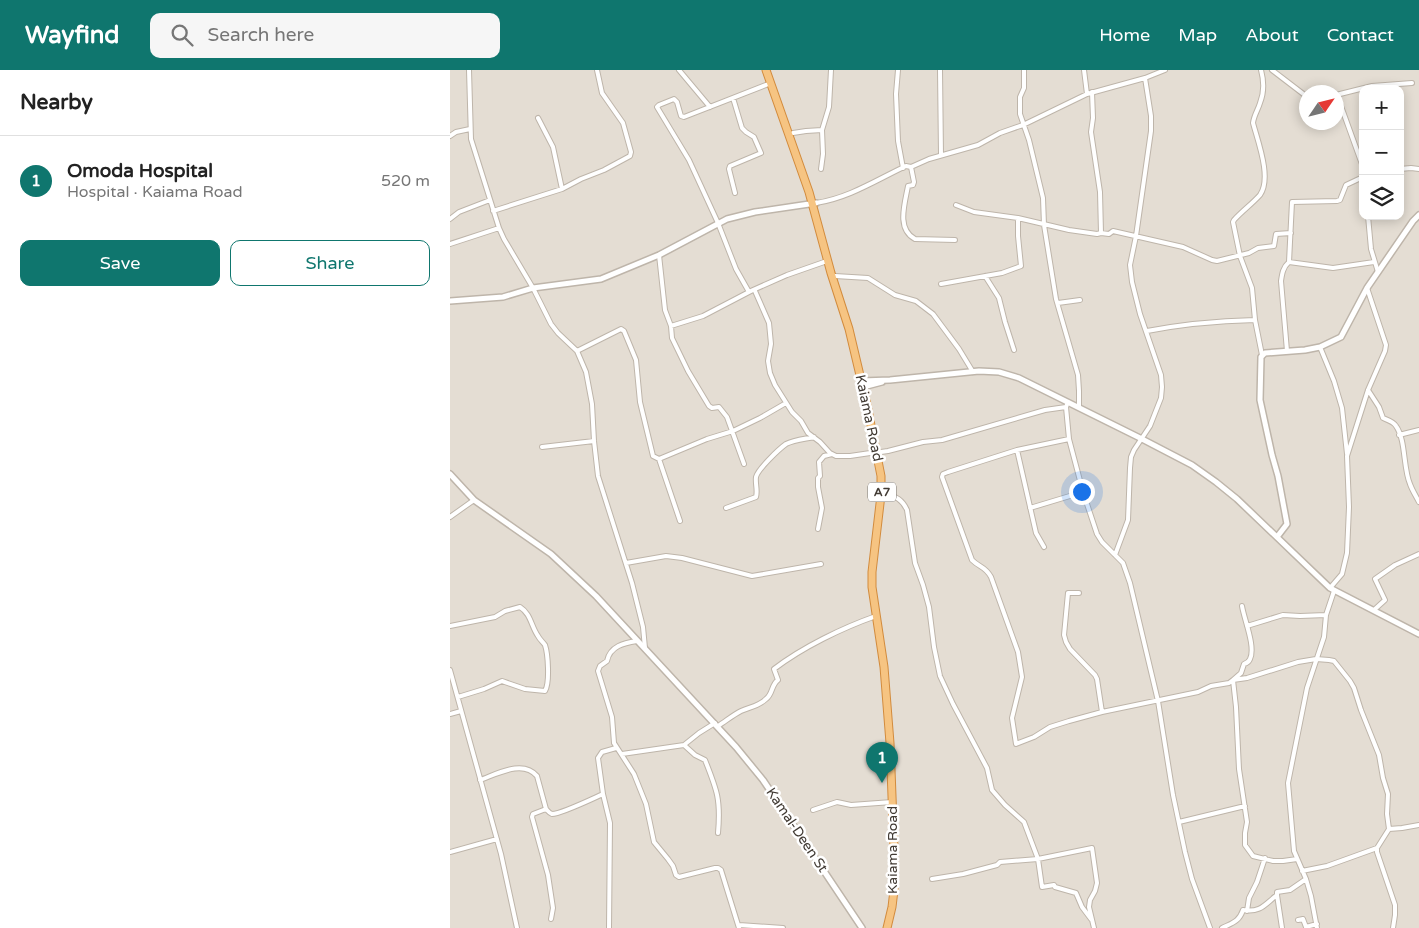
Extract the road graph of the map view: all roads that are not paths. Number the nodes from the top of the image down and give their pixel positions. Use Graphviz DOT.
graph roads {
  1 [pos="469,70"];
  2 [pos="597,70"];
  3 [pos="679,70"];
  4 [pos="766,70"];
  5 [pos="771,70"];
  6 [pos="831,70"];
  7 [pos="898,70"];
  8 [pos="940,70"];
  9 [pos="1024,70"];
  10 [pos="1084,70"];
  11 [pos="1165,70"];
  12 [pos="1261,70"];
  13 [pos="1272,70"];
  14 [pos="1145,78"];
  15 [pos="1412,82"];
  16 [pos="771,83"];
  17 [pos="1299,91"];
  18 [pos="1092,92"];
  19 [pos="1344,93"];
  20 [pos="1087,94"];
  21 [pos="733,98"];
  22 [pos="710,108"];
  23 [pos="1344,114"];
  24 [pos="538,118"];
  25 [pos="1023,125"];
  26 [pos="470,130"];
  27 [pos="822,130"];
  28 [pos="794,134"];
  29 [pos="450,136"];
  30 [pos="942,155"];
  31 [pos="1359,156"];
  32 [pos="911,167"];
  33 [pos="903,168"];
  34 [pos="821,169"];
  35 [pos="1404,169"];
  36 [pos="1419,169"];
  37 [pos="1359,179"];
  38 [pos="562,189"];
  39 [pos="735,193"];
  40 [pos="490,200"];
  41 [pos="814,203"];
  42 [pos="956,204"];
  43 [pos="493,211"];
  44 [pos="1419,215"];
  45 [pos="1018,218"];
  46 [pos="450,219"];
  47 [pos="1368,220"];
  48 [pos="718,223"];
  49 [pos="1044,225"];
  50 [pos="499,228"];
  51 [pos="1101,233"];
  52 [pos="1291,233"];
  53 [pos="1136,236"];
  54 [pos="955,240"];
  55 [pos="450,244"];
  56 [pos="659,255"];
  57 [pos="1240,256"];
  58 [pos="828,261"];
  59 [pos="1289,262"];
  60 [pos="1374,262"];
  61 [pos="1378,272"];
  62 [pos="836,276"];
  63 [pos="985,276"];
  64 [pos="941,284"];
  65 [pos="533,288"];
  66 [pos="1367,288"];
  67 [pos="751,291"];
  68 [pos="1080,300"];
  69 [pos="450,301"];
  70 [pos="1058,303"];
  71 [pos="1255,320"];
  72 [pos="671,326"];
  73 [pos="1146,331"];
  74 [pos="1320,347"];
  75 [pos="1014,350"];
  76 [pos="577,351"];
  77 [pos="1287,351"];
  78 [pos="1262,355"];
  79 [pos="973,372"];
  80 [pos="864,384"];
  81 [pos="1368,390"];
  82 [pos="786,403"];
  83 [pos="1067,405"];
  84 [pos="1079,407"];
  85 [pos="1419,430"];
  86 [pos="734,431"];
  87 [pos="1399,435"];
  88 [pos="814,437"];
  89 [pos="1142,438"];
  90 [pos="1069,439"];
  91 [pos="594,441"];
  92 [pos="542,447"];
  93 [pos="1017,450"];
  94 [pos="879,452"];
  95 [pos="832,454"];
  96 [pos="1347,456"];
  97 [pos="659,459"];
  98 [pos="744,464"];
  99 [pos="450,474"];
  100 [pos="1083,492"];
  101 [pos="885,493"];
  102 [pos="1417,493"];
  103 [pos="474,500"];
  104 [pos="1419,502"];
  105 [pos="726,508"];
  106 [pos="1030,508"];
  107 [pos="450,516"];
  108 [pos="680,521"];
  109 [pos="818,529"];
  110 [pos="1277,537"];
  111 [pos="1044,547"];
  112 [pos="1419,554"];
  113 [pos="1115,555"];
  114 [pos="626,563"];
  115 [pos="821,564"];
  116 [pos="1332,589"];
  117 [pos="1079,593"];
  118 [pos="1242,606"];
  119 [pos="1374,610"];
  120 [pos="1326,615"];
  121 [pos="876,616"];
  122 [pos="450,626"];
  123 [pos="1247,626"];
  124 [pos="1419,634"];
  125 [pos="637,641"];
  126 [pos="644,648"];
  127 [pos="1316,659"];
  128 [pos="450,670"];
  129 [pos="1234,680"];
  130 [pos="458,696"];
  131 [pos="1158,702"];
  132 [pos="461,711"];
  133 [pos="1102,712"];
  134 [pos="450,714"];
  135 [pos="717,725"];
  136 [pos="684,745"];
  137 [pos="616,748"];
  138 [pos="622,754"];
  139 [pos="480,780"];
  140 [pos="603,794"];
  141 [pos="892,802"];
  142 [pos="1245,806"];
  143 [pos="546,809"];
  144 [pos="813,810"];
  145 [pos="1179,822"];
  146 [pos="1419,825"];
  147 [pos="1389,829"];
  148 [pos="718,833"];
  149 [pos="497,839"];
  150 [pos="1377,848"];
  151 [pos="450,852"];
  152 [pos="1264,858"];
  153 [pos="1038,859"];
  154 [pos="1297,859"];
  155 [pos="1302,871"];
  156 [pos="932,879"];
  157 [pos="1306,880"];
  158 [pos="1277,895"];
  159 [pos="1247,911"];
  160 [pos="551,919"];
  161 [pos="1091,919"];
  162 [pos="1298,920"];
  163 [pos="739,926"];
  164 [pos="1317,926"];
  165 [pos="517,928"];
  166 [pos="609,928"];
  167 [pos="783,928"];
  168 [pos="861,928"];
  169 [pos="889,928"];
  170 [pos="1094,928"];
  171 [pos="1210,928"];
  172 [pos="1222,928"];
  173 [pos="1282,928"];
  174 [pos="1393,928"];
  1 -- 26 [label="street"];
  2 -- 38 [label="street"];
  3 -- 22 [label="street"];
  4 -- 16 [label="highway, Kaiama Road / A7"];
  5 -- 28 [label="highway, Kaiama Road / A7"];
  6 -- 27 [label="street"];
  7 -- 33 [label="street"];
  8 -- 30 [label="street"];
  9 -- 25 [label="street"];
  10 -- 20 [label="street"];
  11 -- 14 [label="street"];
  12 -- 57 [label="street"];
  13 -- 17 [label="street"];
  14 -- 18 [label="street"];
  14 -- 53 [label="street"];
  15 -- 19 [label="street"];
  16 -- 21 [label="street"];
  16 -- 41 [label="highway, Kaiama Road / A7"];
  18 -- 20 [label="street"];
  18 -- 51 [label="street"];
  20 -- 25 [label="street"];
  21 -- 22 [label="street"];
  21 -- 39 [label="street"];
  22 -- 48 [label="street"];
  23 -- 31 [label="street"];
  24 -- 38 [label="street"];
  25 -- 30 [label="street"];
  25 -- 49 [label="street"];
  26 -- 29 [label="street"];
  26 -- 40 [label="street"];
  27 -- 28 [label="street"];
  27 -- 34 [label="street"];
  28 -- 41 [label="highway, Kaiama Road / A7"];
  30 -- 32 [label="street"];
  32 -- 33 [label="street"];
  32 -- 54 [label="street"];
  33 -- 41 [label="street"];
  35 -- 36 [label="street"];
  37 -- 52 [label="street"];
  38 -- 43 [label="street"];
  40 -- 43 [label="street"];
  40 -- 46 [label="street"];
  41 -- 48 [label="street"];
  41 -- 58 [label="highway, Kaiama Road / A7"];
  41 -- 62 [label="highway, Kaiama Road / A7"];
  42 -- 45 [label="street"];
  43 -- 50 [label="street"];
  44 -- 61 [label="street"];
  45 -- 49 [label="street"];
  45 -- 63 [label="street"];
  47 -- 60 [label="street"];
  48 -- 56 [label="street"];
  48 -- 67 [label="street"];
  49 -- 51 [label="street"];
  49 -- 70 [label="street"];
  50 -- 55 [label="street"];
  50 -- 65 [label="street"];
  51 -- 53 [label="street"];
  52 -- 57 [label="street"];
  52 -- 59 [label="street"];
  53 -- 57 [label="street"];
  53 -- 73 [label="street"];
  56 -- 65 [label="street"];
  56 -- 72 [label="street"];
  57 -- 71 [label="street"];
  58 -- 67 [label="street"];
  58 -- 80 [label="highway, Kaiama Road / A7"];
  59 -- 60 [label="street"];
  59 -- 77 [label="street"];
  60 -- 61 [label="street"];
  61 -- 66 [label="street"];
  62 -- 79 [label="street"];
  62 -- 80 [label="highway, Kaiama Road / A7"];
  63 -- 64 [label="street"];
  63 -- 75 [label="street"];
  65 -- 69 [label="street"];
  65 -- 76 [label="street"];
  66 -- 74 [label="street"];
  66 -- 81 [label="street"];
  67 -- 72 [label="street"];
  67 -- 82 [label="street"];
  68 -- 70 [label="street"];
  70 -- 84 [label="street"];
  71 -- 73 [label="street"];
  71 -- 78 [label="street"];
  72 -- 86 [label="street"];
  73 -- 89 [label="street"];
  74 -- 77 [label="street"];
  74 -- 96 [label="street"];
  76 -- 91 [label="street"];
  76 -- 97 [label="street"];
  77 -- 78 [label="street"];
  78 -- 110 [label="street"];
  79 -- 80 [label="street"];
  79 -- 83 [label="street"];
  80 -- 94 [label="highway, Kaiama Road / A7"];
  81 -- 87 [label="street"];
  81 -- 96 [label="street"];
  82 -- 86 [label="street"];
  82 -- 88 [label="street"];
  83 -- 84 [label="street"];
  83 -- 90 [label="street"];
  83 -- 94 [label="street"];
  84 -- 89 [label="street"];
  85 -- 87 [label="street"];
  86 -- 97 [label="street"];
  86 -- 98 [label="street"];
  87 -- 102 [label="street"];
  88 -- 95 [label="street"];
  88 -- 105 [label="street"];
  89 -- 110 [label="street"];
  89 -- 113 [label="street"];
  90 -- 93 [label="street"];
  90 -- 100 [label="street"];
  91 -- 92 [label="street"];
  91 -- 114 [label="street"];
  93 -- 106 [label="street"];
  93 -- 133 [label="street"];
  94 -- 95 [label="street"];
  94 -- 101 [label="highway, Kaiama Road / A7"];
  94 -- 121 [label="highway, Kaiama Road / A7"];
  95 -- 109 [label="street"];
  96 -- 116 [label="street"];
  97 -- 108 [label="street"];
  99 -- 103 [label="street, Kamal-Deen St"];
  100 -- 106 [label="street"];
  100 -- 113 [label="street"];
  101 -- 153 [label="street"];
  101 -- 169 [label="highway, Kaiama Road / A7"];
  102 -- 104 [label="street"];
  103 -- 107 [label="street"];
  103 -- 125 [label="street, Kamal-Deen St"];
  106 -- 111 [label="street"];
  110 -- 116 [label="street"];
  112 -- 119 [label="street"];
  113 -- 131 [label="street"];
  114 -- 115 [label="street"];
  114 -- 126 [label="street"];
  116 -- 119 [label="street"];
  116 -- 120 [label="street"];
  117 -- 133 [label="street"];
  118 -- 123 [label="street"];
  119 -- 124 [label="street"];
  120 -- 123 [label="street"];
  120 -- 127 [label="street"];
  121 -- 135 [label="street"];
  121 -- 141 [label="highway, Kaiama Road / A7"];
  122 -- 130 [label="street"];
  123 -- 129 [label="street"];
  125 -- 126 [label="street, Kamal-Deen St"];
  125 -- 137 [label="street"];
  126 -- 135 [label="street, Kamal-Deen St"];
  127 -- 129 [label="street"];
  127 -- 147 [label="street"];
  127 -- 154 [label="street"];
  128 -- 130 [label="street"];
  129 -- 131 [label="street"];
  129 -- 142 [label="street"];
  130 -- 132 [label="street"];
  131 -- 133 [label="street"];
  131 -- 145 [label="street"];
  132 -- 134 [label="street"];
  132 -- 139 [label="street"];
  135 -- 136 [label="street"];
  135 -- 168 [label="street, Kamal-Deen St"];
  136 -- 138 [label="street"];
  136 -- 148 [label="street"];
  137 -- 138 [label="street"];
  137 -- 140 [label="street"];
  138 -- 163 [label="street"];
  139 -- 143 [label="street"];
  139 -- 149 [label="street"];
  140 -- 143 [label="street"];
  140 -- 166 [label="street"];
  141 -- 144 [label="street"];
  141 -- 169 [label="highway, Kaiama Road / A7"];
  142 -- 145 [label="street"];
  142 -- 152 [label="street"];
  143 -- 160 [label="street"];
  145 -- 171 [label="street"];
  146 -- 147 [label="street"];
  147 -- 150 [label="street"];
  149 -- 151 [label="street"];
  149 -- 165 [label="street"];
  150 -- 155 [label="street"];
  150 -- 174 [label="street"];
  152 -- 154 [label="street"];
  152 -- 159 [label="street"];
  153 -- 156 [label="street"];
  153 -- 161 [label="street"];
  153 -- 161 [label="street"];
  154 -- 155 [label="street"];
  155 -- 157 [label="street"];
  157 -- 158 [label="street"];
  157 -- 164 [label="street"];
  158 -- 159 [label="street"];
  158 -- 173 [label="street"];
  159 -- 172 [label="street"];
  161 -- 170 [label="street"];
  162 -- 164 [label="street"];
  163 -- 167 [label="street"];
}
